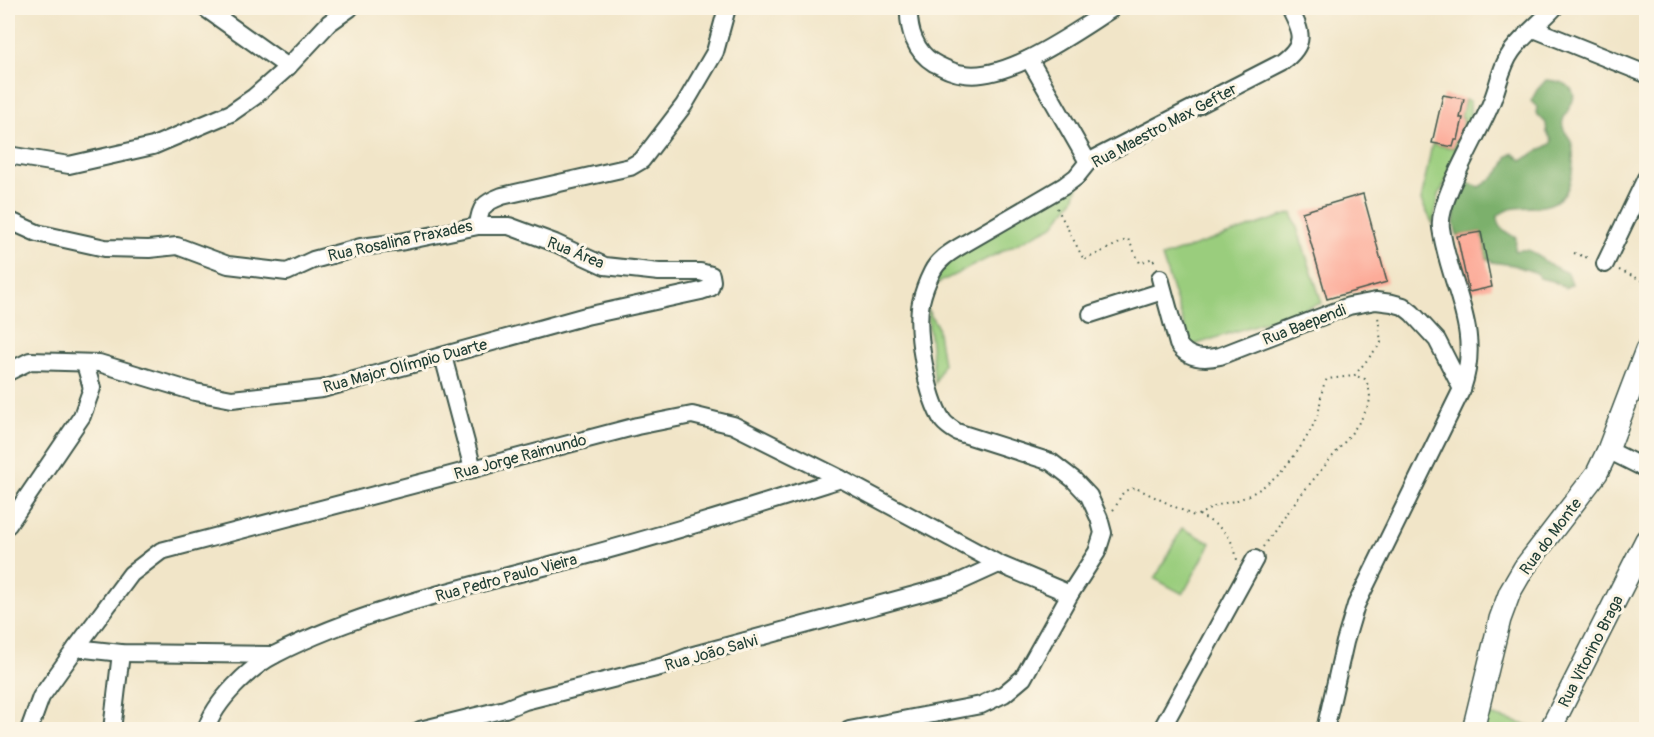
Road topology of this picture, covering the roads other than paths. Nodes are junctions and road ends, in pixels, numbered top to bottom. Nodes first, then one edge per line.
1 (205, 8) edge
2 (350, 8) edge
3 (727, 8) edge
4 (909, 8) edge
5 (1113, 8) edge
6 (1289, 8) edge
7 (1554, 8) edge
8 (1534, 29) junction
9 (1029, 59) junction
10 (288, 67) junction
11 (1647, 74) edge
12 (8, 155) edge
13 (1088, 162) junction
14 (1647, 178) edge
15 (8, 220) edge
16 (478, 226) junction
17 (1605, 264) road end
18 (711, 275) joint
19 (1090, 314) dead end
20 (1647, 350) edge
21 (443, 356) junction
22 (85, 364) junction
23 (8, 372) edge
24 (1462, 389) junction
25 (1608, 450) junction
26 (472, 469) junction
27 (1647, 469) edge
28 (841, 479) junction
29 (8, 525) edge
30 (1647, 540) edge
31 (1255, 559) road end
32 (999, 564) junction
33 (1070, 594) junction
34 (75, 648) junction
35 (121, 653) junction
36 (274, 655) junction
37 (29, 729) edge
38 (112, 729) edge
39 (206, 729) edge
40 (420, 729) edge
41 (849, 729) edge
42 (1161, 729) edge
43 (1325, 729) edge
44 (1473, 729) edge
45 (1550, 729) edge

1 - 10 street
2 - 10 street
3 - 16 street, Rua Rosalina Praxades
4 - 9 street
5 - 9 street
6 - 13 street, Rua Maestro Max Gefter
7 - 8 street
8 - 11 street
8 - 24 street
9 - 13 street
10 - 12 street
13 - 33 street, Rua Maestro Max Gefter
14 - 17 street
15 - 16 street, Rua Rosalina Praxades
16 - 18 street, Rua Área
18 - 21 street, Rua Major Olímpio Duarte
19 - 24 street, Rua Baependi
20 - 25 main road, Rua do Monte
21 - 22 street, Rua Major Olímpio Duarte
21 - 26 street
22 - 23 street, Rua Major Olímpio Duarte
22 - 29 street
24 - 43 street
25 - 27 street
25 - 44 main road, Rua do Monte
26 - 28 street, Rua Jorge Raimundo
26 - 34 street, Rua Jorge Raimundo
28 - 32 street, Rua Jorge Raimundo
28 - 36 street, Rua Pedro Paulo Vieira
30 - 45 main road, Rua Vitorino Braga
31 - 42 street
32 - 33 street, Rua Jorge Raimundo
32 - 40 street, Rua João Salvi
33 - 41 street, Rua Maestro Max Gefter
34 - 35 street
34 - 37 street, Rua Jorge Raimundo
35 - 36 street
35 - 38 street
36 - 39 street, Rua Pedro Paulo Vieira

